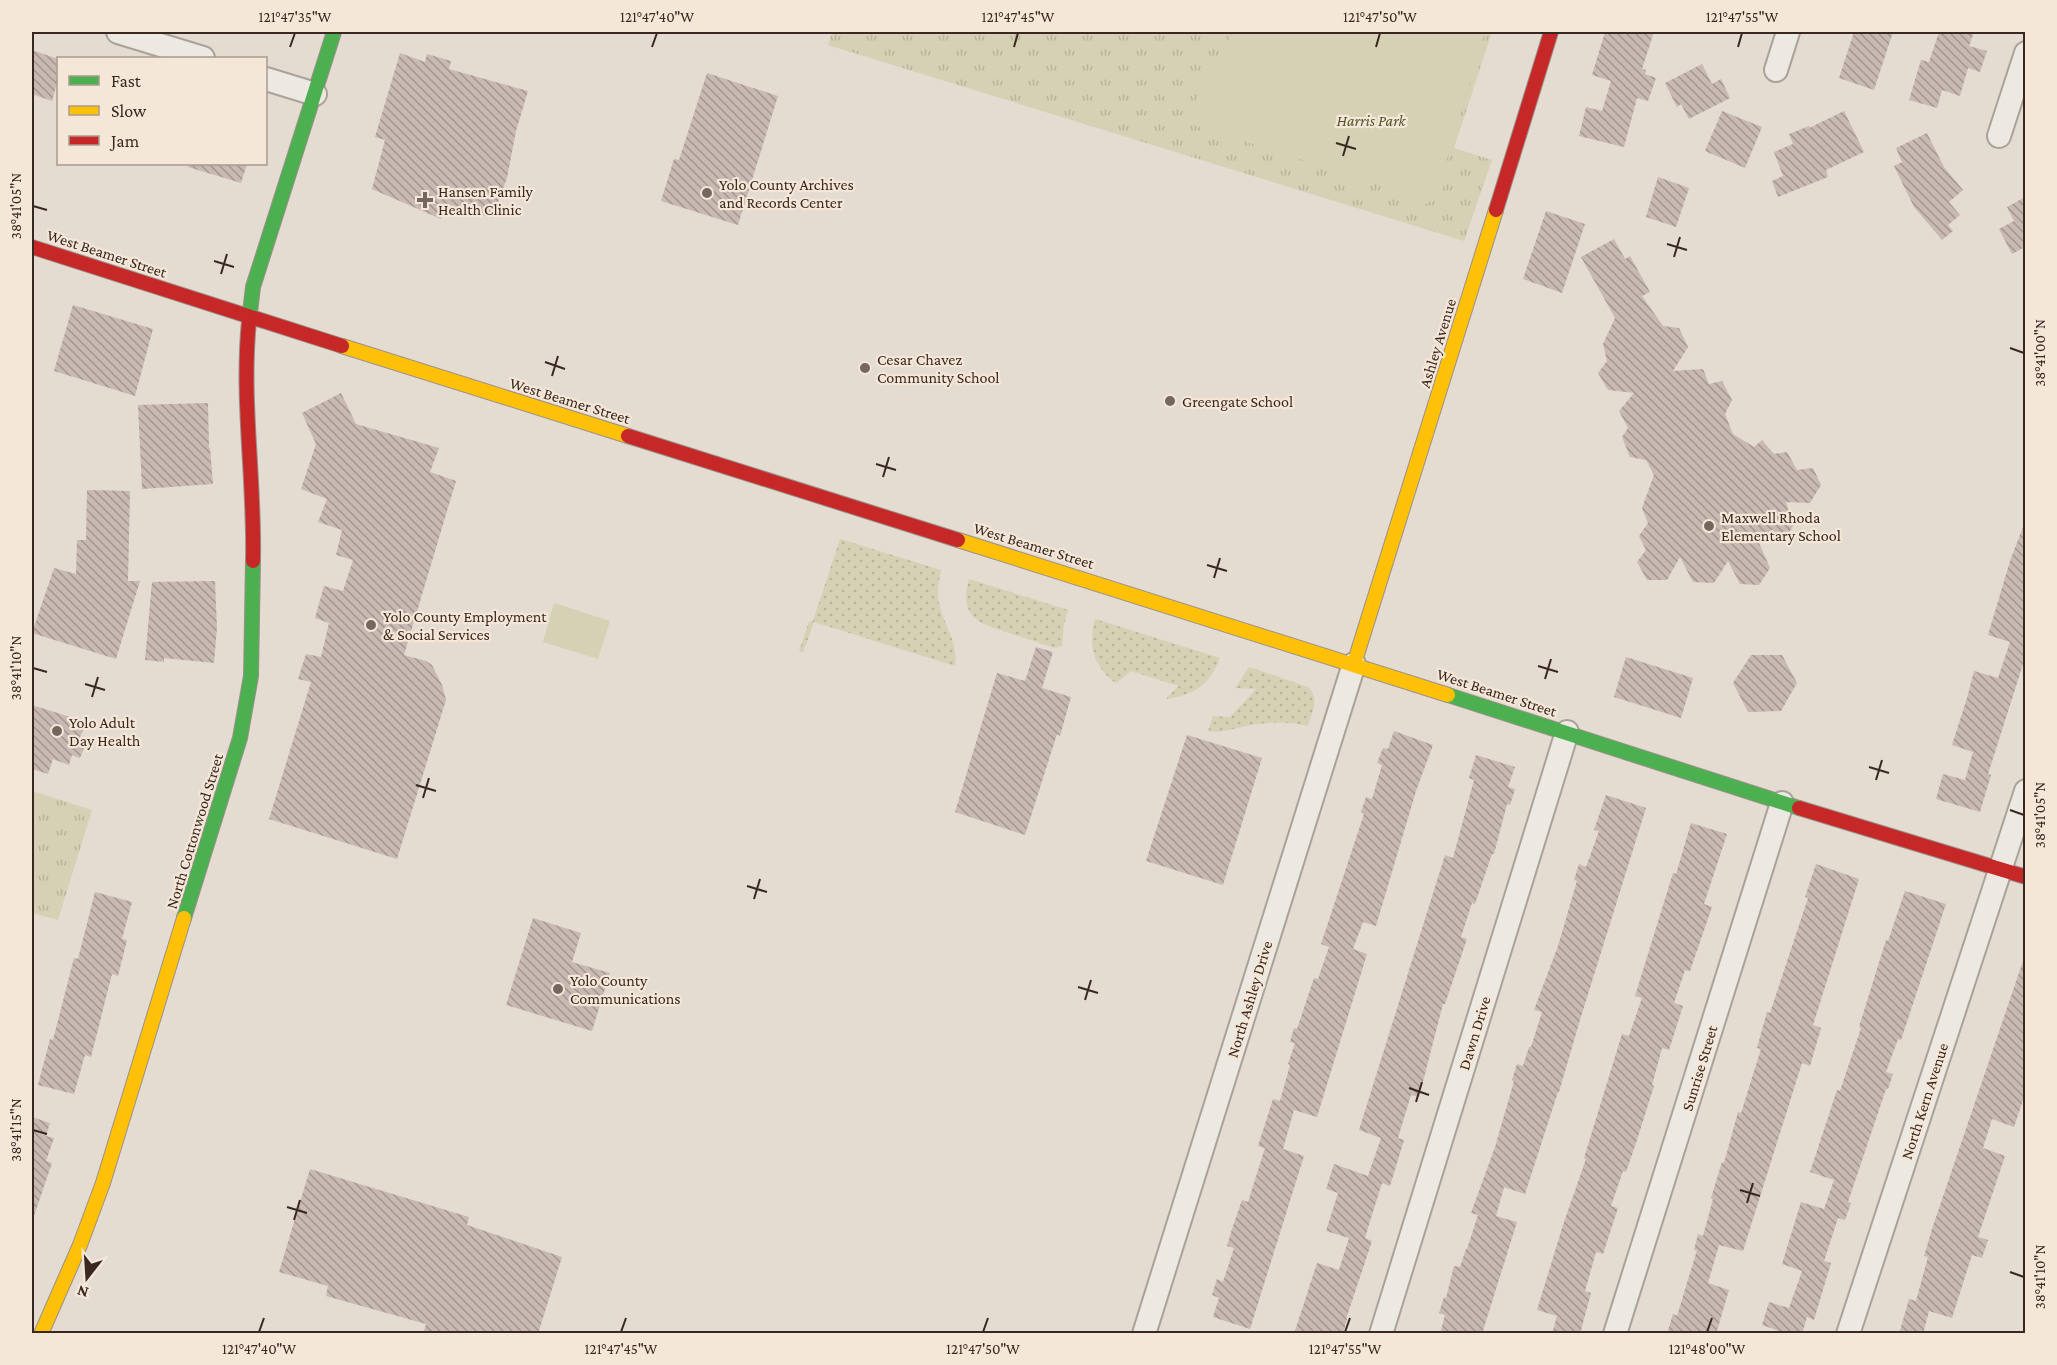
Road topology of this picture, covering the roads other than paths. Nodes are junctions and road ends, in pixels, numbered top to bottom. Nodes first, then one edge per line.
1 (118, 32) edge
2 (334, 32) edge
3 (1551, 32) edge
4 (1788, 32) edge
5 (2025, 53) edge
6 (200, 57) edge
7 (1776, 70) dead end
8 (267, 79) edge
9 (315, 94) junction
10 (1999, 136) dead end
11 (32, 247) edge
12 (250, 316) junction
13 (1354, 664) junction
14 (1567, 732) junction
15 (2025, 791) edge
16 (1782, 802) junction
17 (1999, 869) junction
18 (2025, 877) edge
19 (41, 1334) edge
20 (1144, 1334) edge
21 (1381, 1334) edge
22 (1615, 1334) edge
23 (1848, 1334) edge

1 - 6 street
2 - 9 street, North Cottonwood Street
3 - 13 street, Ashley Avenue
4 - 7 street
5 - 10 street
8 - 9 street
9 - 12 street, North Cottonwood Street
11 - 12 street, West Beamer Street
12 - 13 street, West Beamer Street
12 - 19 street, North Cottonwood Street
13 - 14 street, West Beamer Street
13 - 20 street, North Ashley Drive
14 - 16 street, West Beamer Street
14 - 21 street, Dawn Drive
15 - 17 street, North Kern Avenue
16 - 17 street, West Beamer Street
16 - 22 street, Sunrise Street
17 - 18 street, West Beamer Street
17 - 23 street, North Kern Avenue

